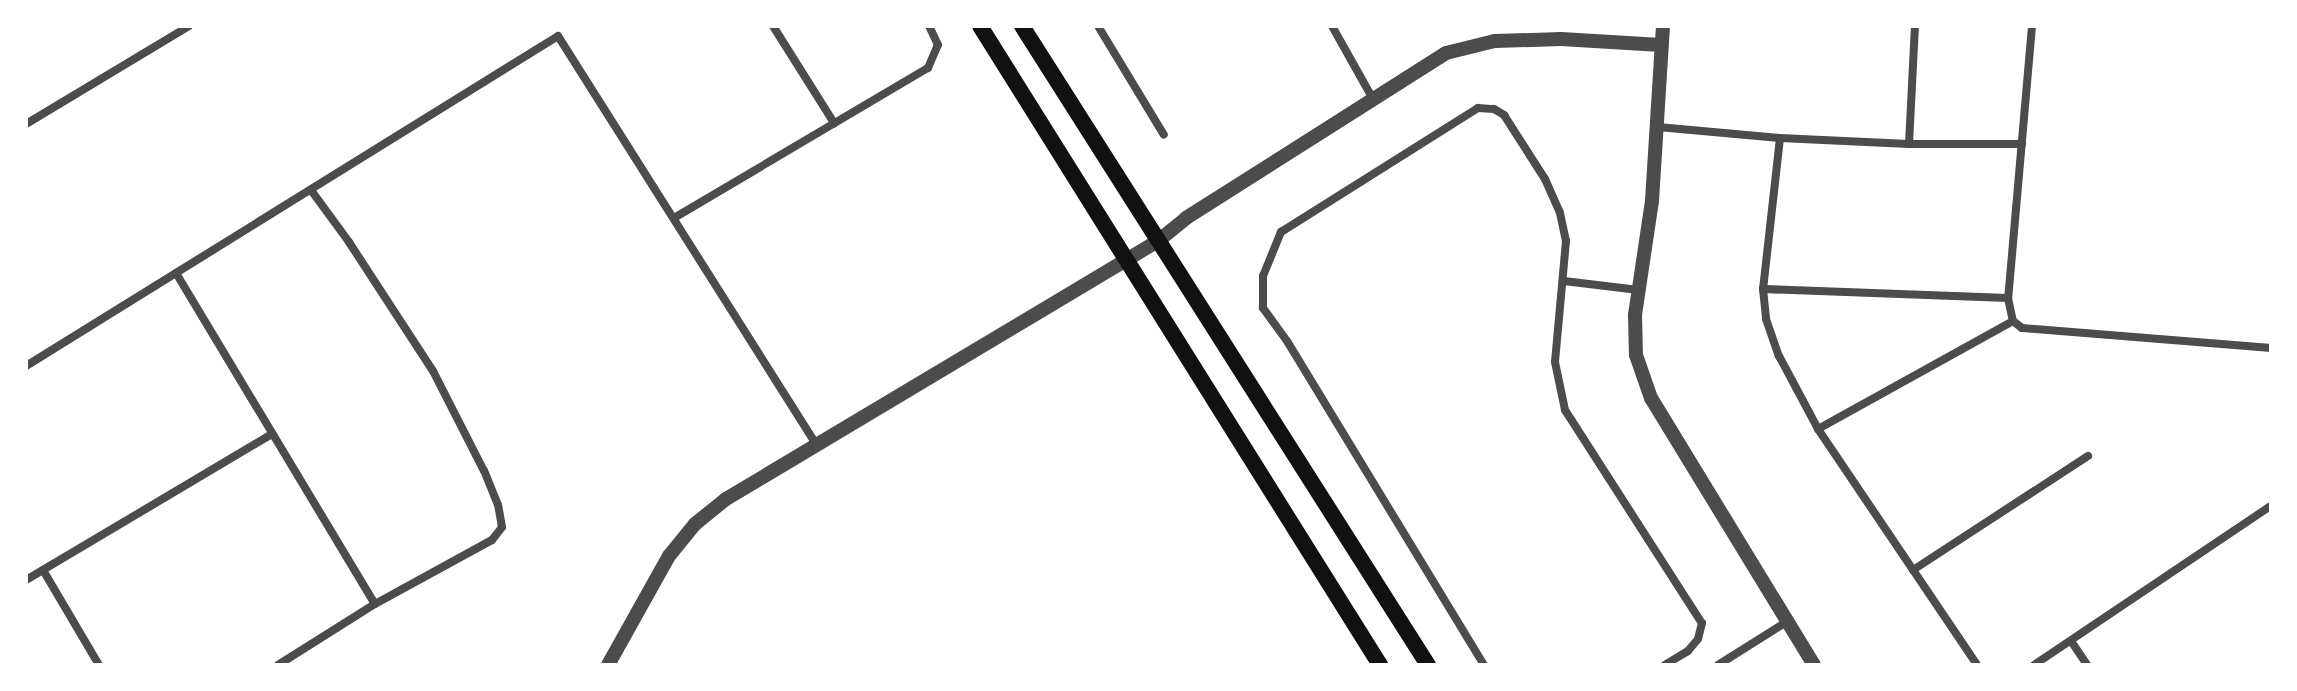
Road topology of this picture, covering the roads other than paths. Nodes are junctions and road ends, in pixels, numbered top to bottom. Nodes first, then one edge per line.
1 (551, 26) edge
2 (773, 26) edge
3 (929, 26) edge
4 (980, 26) edge
5 (1098, 26) edge
6 (1332, 26) edge
7 (1663, 26) edge
8 (1915, 26) edge
9 (2032, 26) edge
10 (182, 28) edge
11 (1030, 29) edge
12 (558, 36) junction
13 (1661, 45) junction
14 (1373, 99) junction
15 (834, 123) junction
16 (26, 124) edge
17 (1658, 127) junction
18 (1164, 135) dead end
19 (1780, 138) junction
20 (1909, 144) junction
21 (2022, 144) junction
22 (311, 190) junction
23 (674, 218) junction
24 (1158, 241) junction
25 (1127, 258) junction
26 (176, 273) junction
27 (1564, 281) junction
28 (1763, 289) junction
29 (1638, 290) junction
30 (2008, 298) junction
31 (2013, 321) junction
32 (2271, 348) edge
33 (26, 366) edge
34 (1818, 429) junction
35 (272, 434) junction
36 (816, 444) junction
37 (2088, 456) dead end
38 (2271, 506) edge
39 (43, 570) junction
40 (1913, 570) junction
41 (26, 580) edge
42 (375, 604) junction
43 (1788, 621) junction
44 (2071, 641) junction
45 (99, 665) edge
46 (278, 665) edge
47 (608, 665) edge
48 (1380, 665) edge
49 (1428, 665) edge
50 (1484, 665) edge
51 (1665, 665) edge
52 (1718, 665) edge
53 (1814, 665) edge
54 (1977, 665) edge
55 (2034, 665) edge
56 (2087, 665) edge

1 - 12 street
2 - 15 street
3 - 15 street
4 - 25 main road
5 - 18 street
6 - 14 street
7 - 13 street
8 - 20 street
9 - 21 street
10 - 16 street
11 - 24 main road
12 - 22 street
12 - 23 street
13 - 14 street
13 - 17 street
14 - 24 street
15 - 23 street
17 - 19 street
17 - 29 street
19 - 20 street
19 - 28 street
20 - 21 street
21 - 30 street
22 - 26 street
22 - 42 street
23 - 36 street
24 - 25 street
24 - 49 main road
25 - 36 street
25 - 48 main road
26 - 33 street
26 - 35 street
27 - 29 street
27 - 50 street
27 - 51 street
28 - 30 street
28 - 34 street
29 - 43 street
30 - 31 street
31 - 32 street
31 - 34 street
34 - 40 street
35 - 39 street
35 - 42 street
36 - 47 street
37 - 40 street
38 - 44 street
39 - 41 street
39 - 45 street
40 - 54 street
42 - 46 street
43 - 52 street
43 - 53 street
44 - 55 street
44 - 56 street

